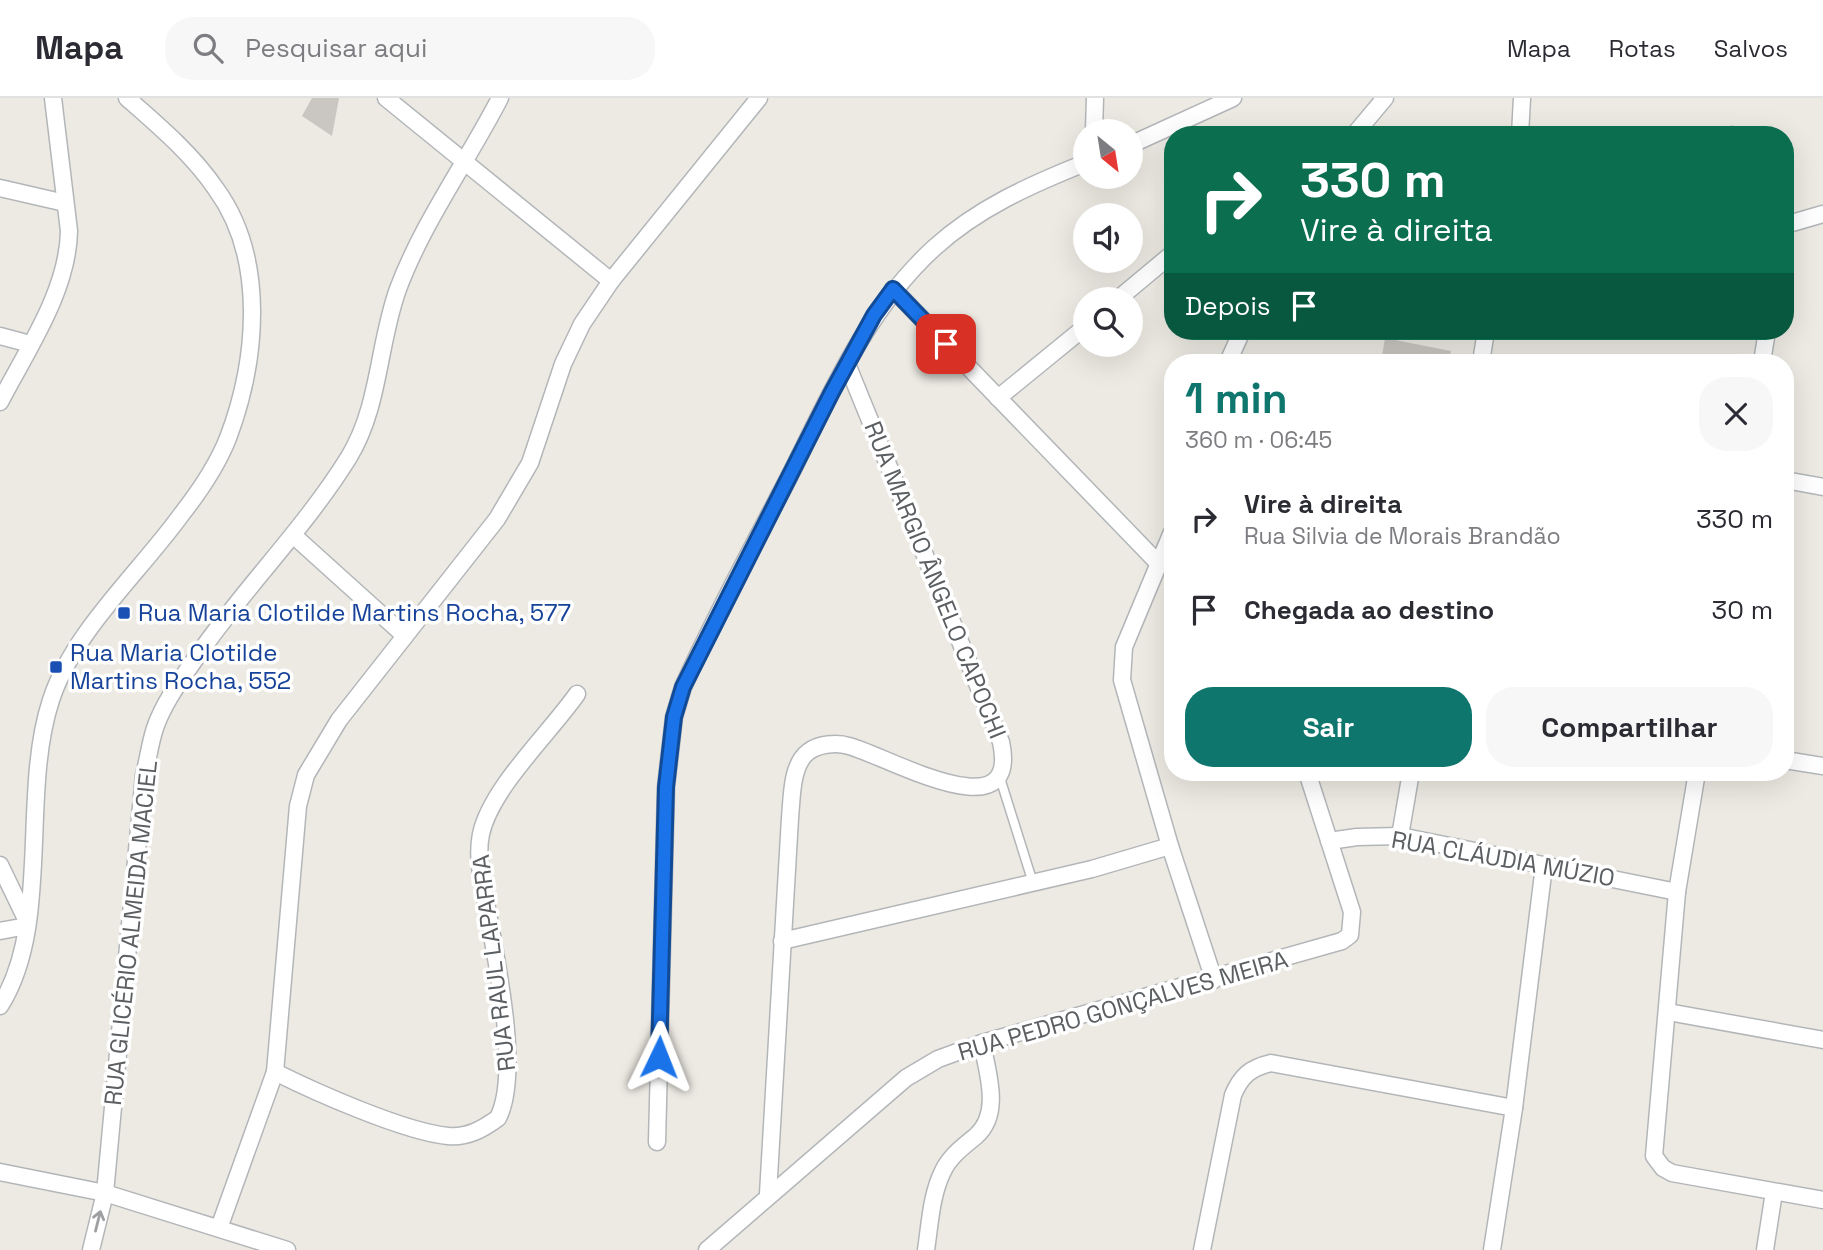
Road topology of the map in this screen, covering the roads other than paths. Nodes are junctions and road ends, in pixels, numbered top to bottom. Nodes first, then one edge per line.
1 (53, 98) edge
2 (127, 98) edge
3 (386, 98) edge
4 (500, 98) edge
5 (759, 98) edge
6 (1095, 98) edge
7 (1233, 98) edge
8 (1385, 98) edge
9 (1522, 98) edge
10 (1094, 119) edge
11 (1172, 126) edge
12 (1362, 126) edge
13 (1520, 126) edge
14 (1164, 129) edge
15 (1143, 139) edge
16 (466, 163) junction
17 (1073, 168) edge
18 (0, 188) edge
19 (65, 203) junction
20 (1823, 214) edge
21 (1794, 222) edge
22 (1164, 261) edge
23 (611, 281) junction
24 (1132, 287) edge
25 (893, 289) junction
26 (0, 336) edge
27 (1073, 337) edge
28 (30, 344) junction
29 (847, 364) junction
30 (998, 398) junction
31 (0, 402) edge
32 (1794, 482) edge
33 (1823, 487) edge
34 (293, 535) junction
35 (1164, 552) edge
36 (1159, 565) junction
37 (405, 636) junction
38 (577, 694) dead end
39 (1794, 761) edge
40 (1823, 766) edge
41 (1000, 778) junction
42 (1310, 781) edge
43 (1409, 781) edge
44 (1695, 781) edge
45 (1400, 836) junction
46 (1329, 841) junction
47 (1170, 846) junction
48 (0, 864) edge
49 (1544, 866) junction
50 (1033, 883) junction
51 (1677, 891) junction
52 (27, 924) junction
53 (0, 931) edge
54 (782, 941) junction
55 (1214, 980) junction
56 (0, 1006) edge
57 (1668, 1012) junction
58 (1823, 1040) edge
59 (982, 1043) junction
60 (275, 1072) junction
61 (1514, 1108) junction
62 (657, 1142) dead end
63 (0, 1171) edge
64 (1774, 1192) junction
65 (105, 1193) junction
66 (768, 1194) junction
67 (1823, 1200) edge
68 (219, 1228) junction
69 (91, 1250) edge
70 (287, 1250) edge
71 (707, 1250) edge
72 (926, 1250) edge
73 (1202, 1250) edge
74 (1492, 1250) edge
75 (1765, 1250) edge

1 - 19 street
2 - 52 street
3 - 16 street
4 - 16 street, RUA GLICÉRIO ALMEIDA MACIEL
5 - 23 street
6 - 10 street
7 - 11 street
8 - 12 street
9 - 13 street
14 - 15 street
16 - 23 street
16 - 34 street, RUA GLICÉRIO ALMEIDA MACIEL
17 - 25 street
18 - 19 street
19 - 28 street
20 - 21 street
22 - 24 street
23 - 37 street
25 - 29 street
25 - 30 street
26 - 28 street
27 - 30 street
28 - 31 street
29 - 41 street, RUA MARGIO ÂNGELO CAPOCHI
29 - 62 street
30 - 36 street
32 - 33 street
34 - 37 street
34 - 65 street, RUA GLICÉRIO ALMEIDA MACIEL
35 - 36 street
36 - 47 street
37 - 60 street
38 - 60 street, RUA RAUL LAPARRA
39 - 40 street
41 - 50 lane
41 - 54 street
42 - 46 street, RUA PEDRO GONÇALVES MEIRA
43 - 45 street
44 - 51 street
45 - 46 street, RUA CLÁUDIA MÚZIO
45 - 49 street, RUA CLÁUDIA MÚZIO
46 - 55 street, RUA PEDRO GONÇALVES MEIRA
47 - 50 street
47 - 55 street
48 - 52 street
49 - 51 street, RUA CLÁUDIA MÚZIO
49 - 61 street
50 - 54 street
51 - 57 street
52 - 53 street
52 - 56 street
54 - 66 street
55 - 59 street, RUA PEDRO GONÇALVES MEIRA
57 - 58 street
57 - 64 street
59 - 66 street, RUA PEDRO GONÇALVES MEIRA
59 - 72 street
60 - 68 street
61 - 73 street
61 - 74 street
63 - 65 street
64 - 67 street
64 - 75 street
65 - 68 street
69 -> 65 street, RUA GLICÉRIO ALMEIDA MACIEL
66 - 71 street, RUA PEDRO GONÇALVES MEIRA
68 - 70 street

